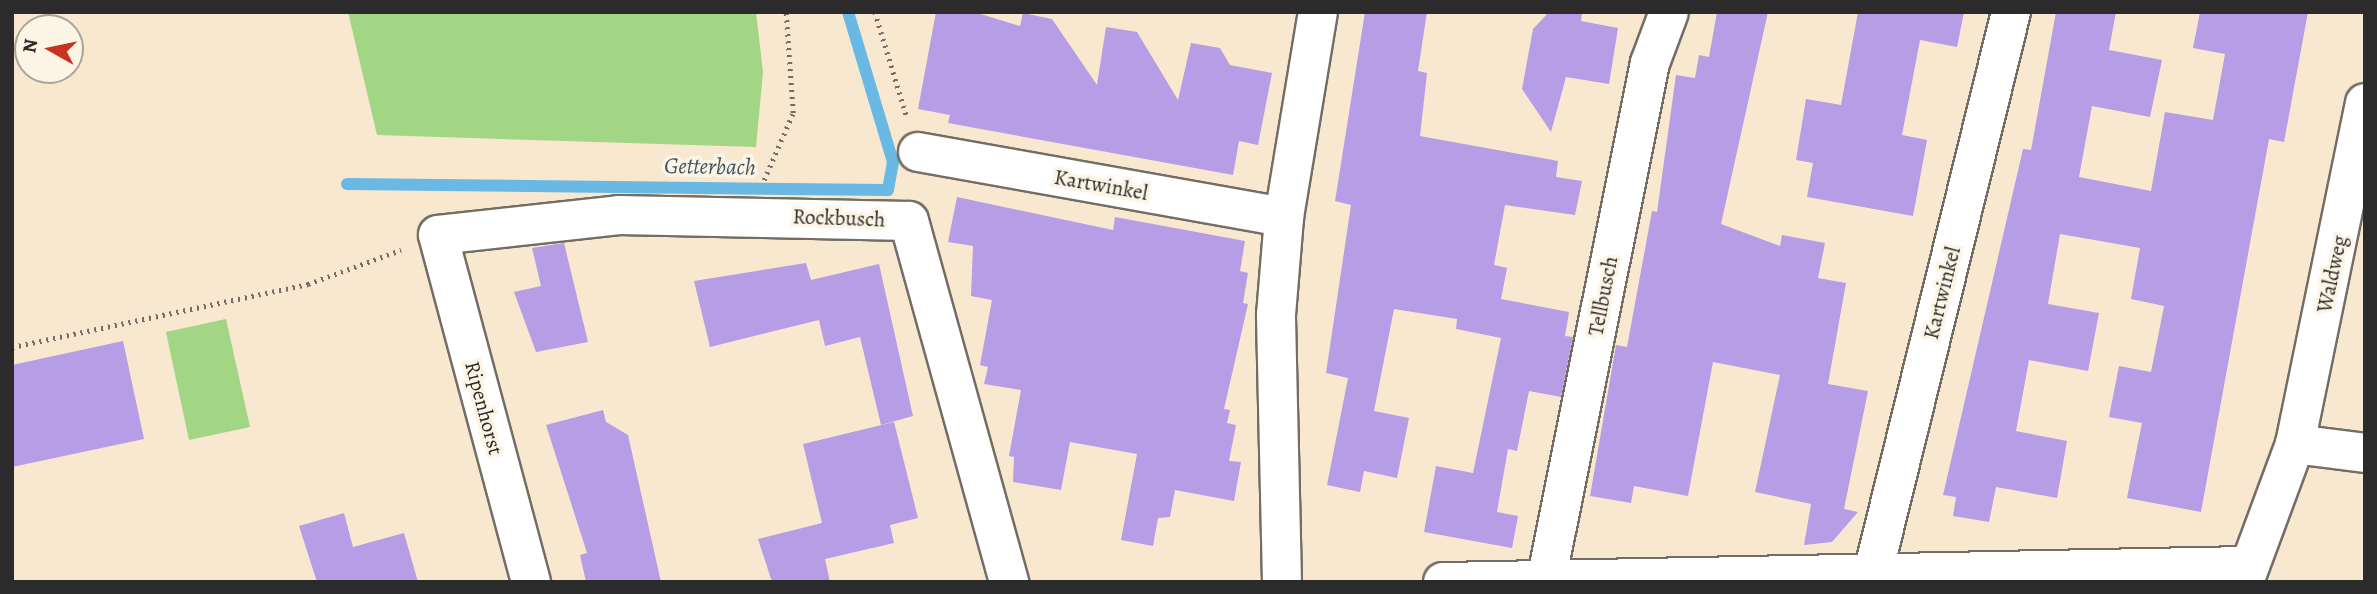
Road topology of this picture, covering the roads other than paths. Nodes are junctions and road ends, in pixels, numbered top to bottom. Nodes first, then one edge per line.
1 (1318, 12) edge
2 (1668, 12) edge
3 (2011, 12) edge
4 (2365, 103) edge
5 (918, 152) road end
6 (1284, 217) junction
7 (438, 235) joint
8 (2295, 443) junction
9 (2365, 453) edge
10 (1873, 573) junction
11 (2245, 574) edge
12 (531, 582) edge
13 (1009, 582) edge
14 (1282, 582) edge
15 (1443, 582) edge
16 (1501, 582) edge
17 (1546, 582) edge

1 - 6 street
2 - 17 street, Tellbusch
3 - 10 street, Kartwinkel
4 - 8 street, Waldweg
5 - 6 street, Kartwinkel
6 - 14 street
7 - 12 street, Ripenhorst
7 - 13 street, Rockbusch
8 - 9 street
8 - 11 street, Waldweg
10 - 11 street
10 - 17 street
15 - 16 street
16 - 17 street

